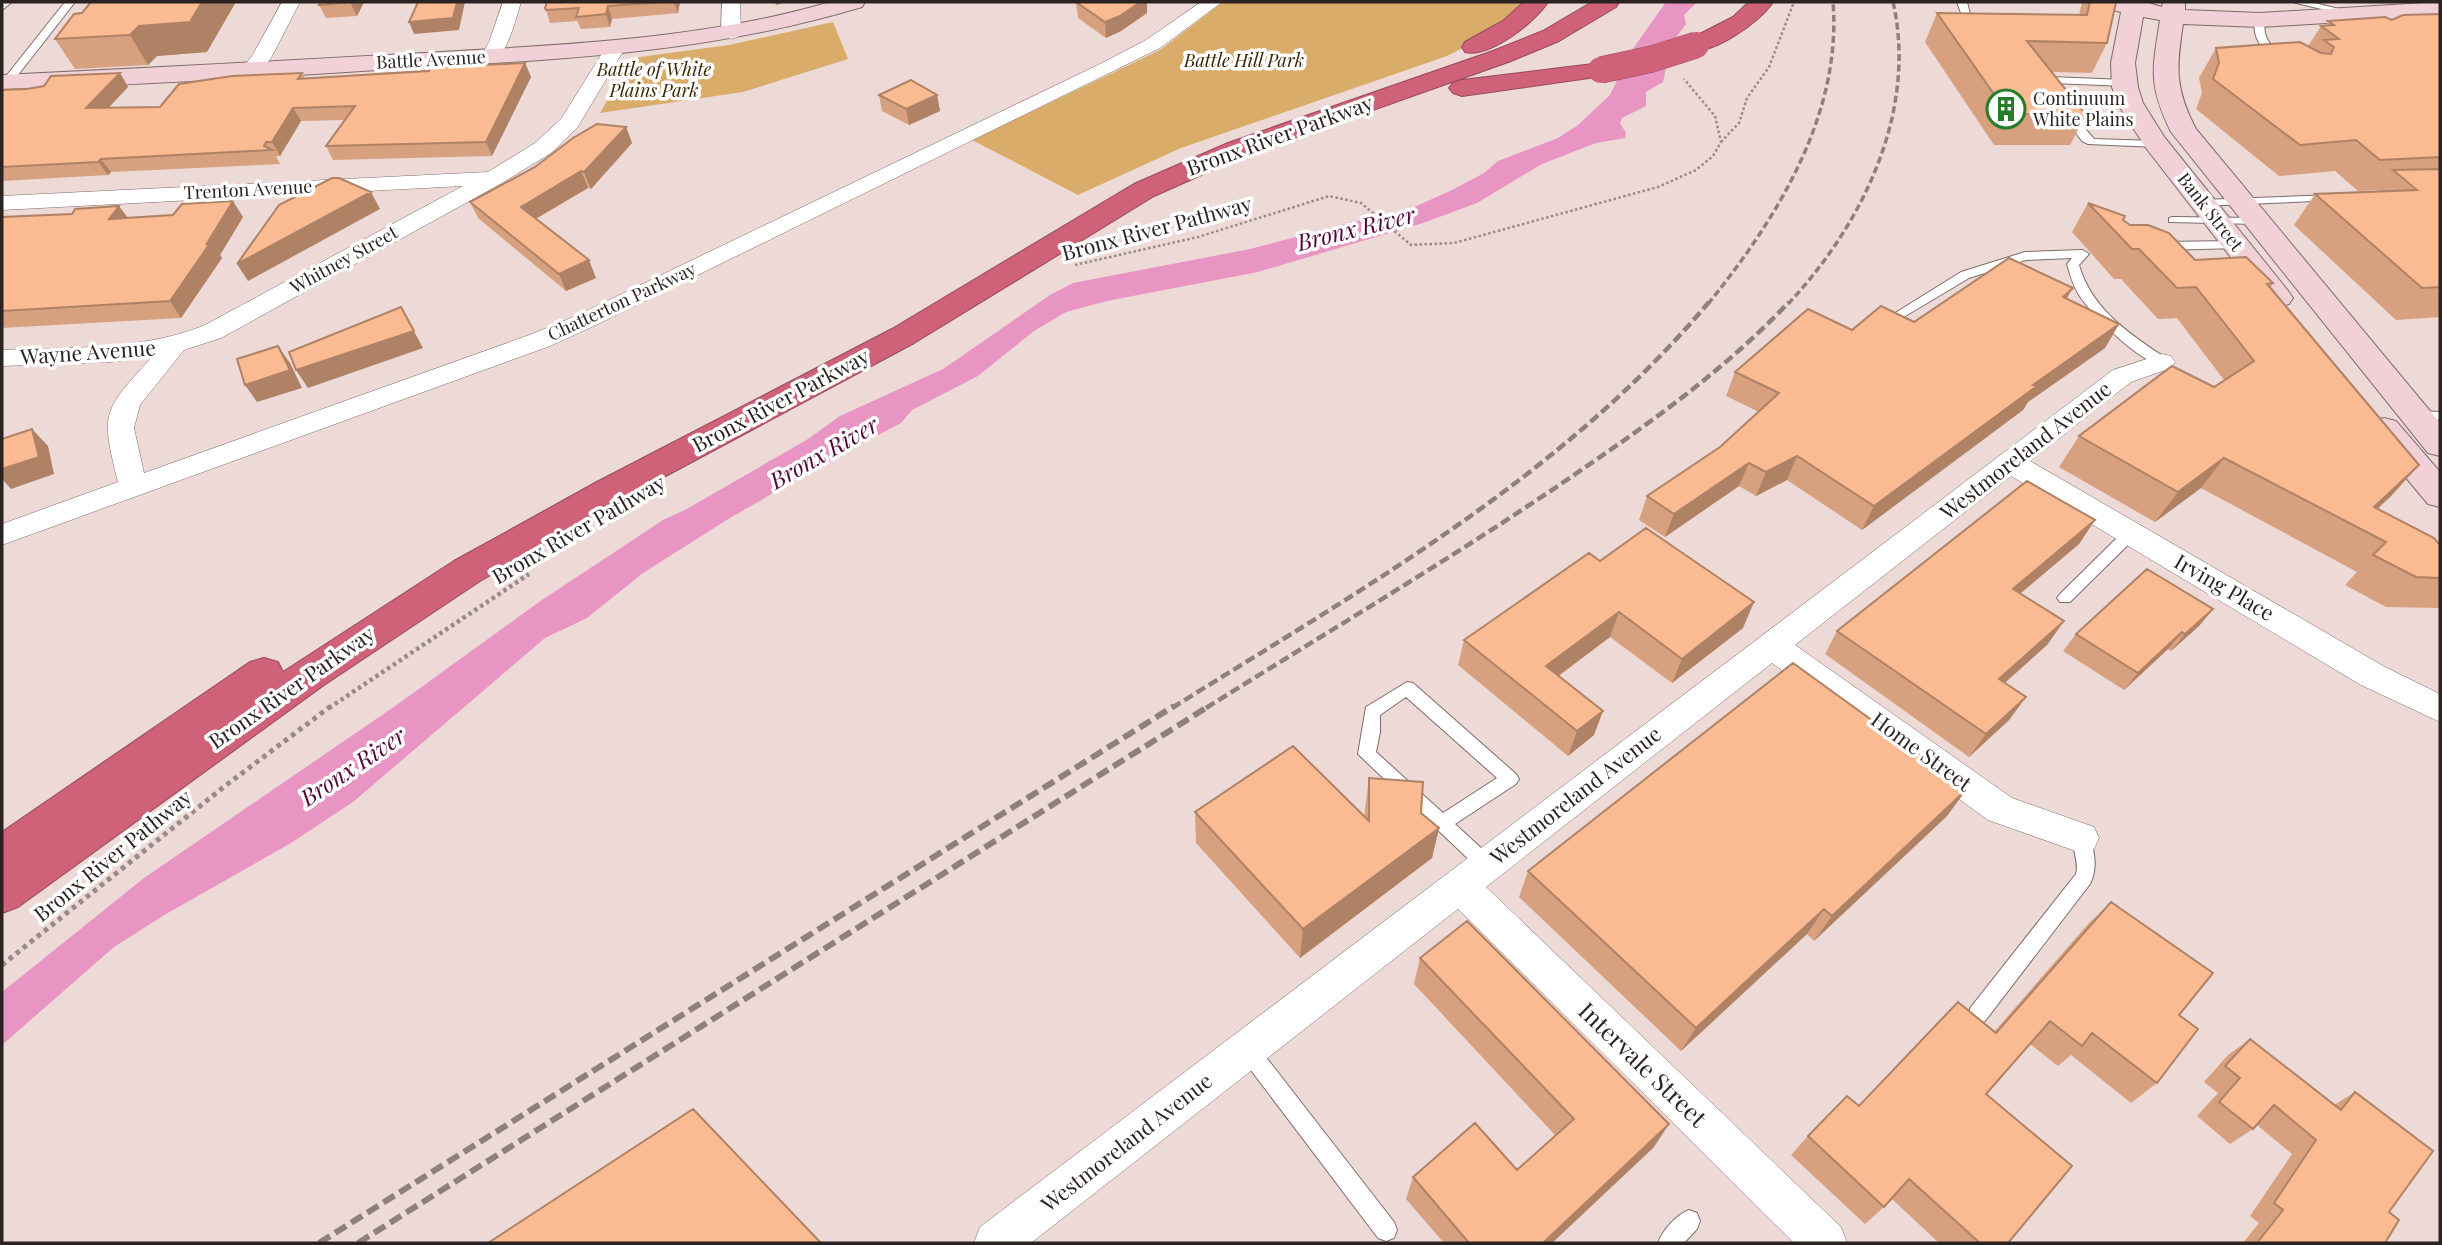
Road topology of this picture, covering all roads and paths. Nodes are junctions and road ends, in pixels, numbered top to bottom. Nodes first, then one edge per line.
1 (7, 2) edge
2 (70, 2) edge
3 (291, 2) edge
4 (512, 2) edge
5 (731, 2) edge
6 (854, 2) edge
7 (1213, 2) edge
8 (1537, 2) edge
9 (1585, 2) edge
10 (1608, 2) edge
11 (1762, 2) edge
12 (1794, 2) edge
13 (1962, 2) edge
14 (2106, 2) edge
15 (2240, 2) edge
16 (2134, 5) edge
17 (2, 7) edge
18 (2304, 8) edge
19 (2173, 9) edge
20 (2440, 9) edge
21 (2260, 20) junction
22 (1970, 24) edge
23 (731, 33) junction
24 (615, 48) junction
25 (491, 56) junction
26 (2284, 62) edge
27 (251, 70) junction
28 (1423, 70) junction
29 (1683, 78) dead end
30 (4, 82) edge
31 (2125, 83) junction
32 (2053, 97) edge
33 (2062, 108) edge
34 (1330, 116) junction
35 (1721, 142) junction
36 (2156, 144) junction
37 (494, 178) junction
38 (2341, 197) edge
39 (2, 203) edge
40 (2248, 211) junction
41 (2208, 212) junction
42 (2173, 220) dead end
43 (2172, 245) junction
44 (2235, 245) junction
45 (2144, 246) edge
46 (2186, 264) edge
47 (1065, 268) dead end
48 (1899, 316) edge
49 (2294, 318) edge
50 (174, 346) junction
51 (2, 358) edge
52 (2162, 362) joint
53 (2361, 401) edge
54 (2428, 416) edge
55 (2440, 445) edge
56 (2011, 463) junction
57 (135, 487) junction
58 (2440, 495) edge
59 (2130, 533) junction
60 (2, 535) edge
61 (536, 570) dead end
62 (2065, 598) dead end
63 (1771, 645) junction
64 (2440, 709) edge
65 (1442, 823) junction
66 (2081, 838) joint
67 (2, 856) edge
68 (1474, 876) junction
69 (2, 893) edge
70 (2, 965) edge
71 (1979, 1014) dead end
72 (1248, 1049) junction
73 (1689, 1221) dead end
74 (1386, 1230) dead end
75 (1807, 1237) edge
76 (996, 1243) edge
77 (1669, 1243) edge

1 - 17 lane
2 - 30 lane
3 - 27 street
4 - 25 street
5 - 23 street
6 - 23 street, Battle Avenue
7 - 57 street, Chatterton Parkway
8 - 28 highway
9 - 28 highway, Bronx River Parkway
10 - 34 highway, Bronx River Parkway
11 - 34 highway, bridge
12 - 35 path, Bronx River Pathway
13 - 22 lane
14 - 16 street
15 - 18 street
16 - 19 street
16 - 31 street, Bank Street
18 - 20 street
18 - 21 street
19 - 21 street
19 - 40 street, Bank Street
21 - 26 lane
23 - 24 street, Battle Avenue
24 - 25 street, Battle Avenue
24 - 37 street, Whitney Street
25 - 27 street, Battle Avenue
27 - 30 street, Battle Avenue
28 - 67 highway, Bronx River Parkway
29 - 35 path
31 - 32 lane
31 - 36 street, Bank Street
33 - 36 lane
34 - 69 highway, Bronx River Parkway
35 - 47 path, Bronx River Pathway
36 - 41 street, Bank Street
37 - 39 street, Trenton Avenue
37 - 50 street, Whitney Street
38 - 40 lane
40 - 41 lane
40 - 41 lane
40 - 54 street, Bank Street
41 - 42 lane
41 - 44 street, Bank Street
43 - 44 lane
43 - 45 lane
43 - 46 lane
44 - 49 street, Bank Street
48 - 52 lane
50 - 51 street, Wayne Avenue
50 - 57 street
52 - 56 street, Westmoreland Avenue
53 - 58 street
54 - 55 street, Bank Street
56 - 59 street, Irving Place
56 - 63 street, Westmoreland Avenue
57 - 60 street, Chatterton Parkway
59 - 62 lane
59 - 64 street, Irving Place
61 - 70 path, Bronx River Pathway
63 - 66 street, Home Street
63 - 68 street, Westmoreland Avenue
65 - 65 lane
65 - 68 lane
66 - 71 lane
68 - 72 street, Westmoreland Avenue
68 - 75 street, Intervale Street
72 - 74 lane
72 - 76 street, Westmoreland Avenue
73 - 77 lane

